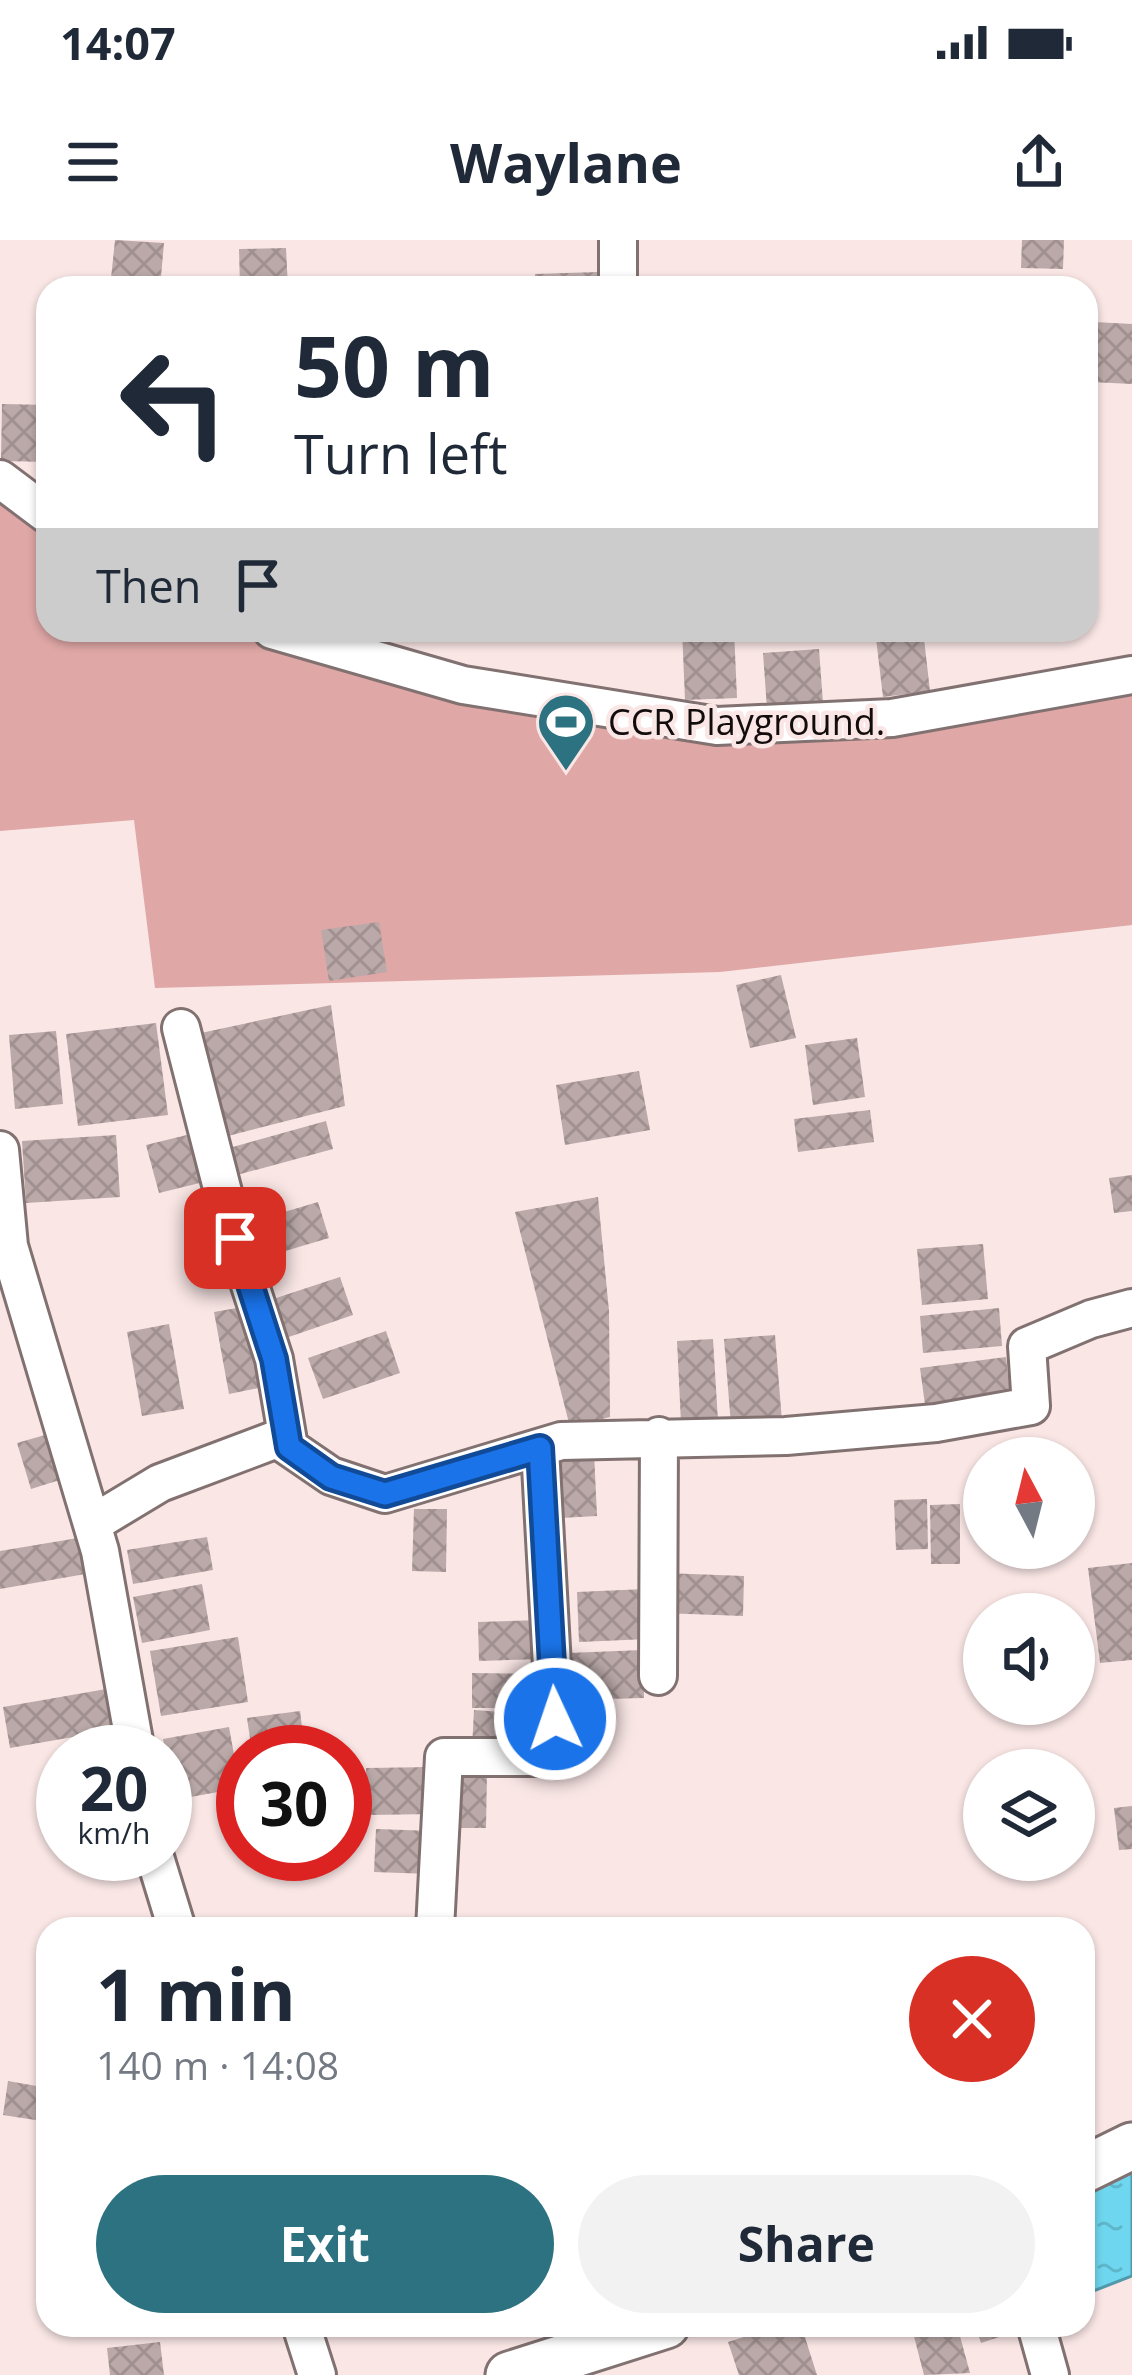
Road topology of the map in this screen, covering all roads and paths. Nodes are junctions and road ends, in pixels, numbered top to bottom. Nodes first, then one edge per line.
1 (618, 240) edge
2 (618, 276) edge
3 (314, 642) edge
4 (1132, 675) edge
5 (181, 1028) dead end
6 (0, 1150) edge
7 (4, 1248) edge
8 (1132, 1308) edge
9 (659, 1436) junction
10 (289, 1447) junction
11 (540, 1448) junction
12 (92, 1524) junction
13 (658, 1676) dead end
14 (131, 1725) edge
15 (162, 1881) edge
16 (172, 1917) edge
17 (436, 1917) edge
18 (1132, 2146) edge
19 (1095, 2164) edge
20 (305, 2337) edge
21 (628, 2337) edge
22 (1039, 2337) edge
23 (317, 2375) edge
24 (509, 2375) edge
25 (1050, 2375) edge

1 - 2 street
3 - 4 street
5 - 10 street
6 - 7 street
7 - 12 street
8 - 9 street
9 - 11 street
9 - 13 street
10 - 11 street
10 - 12 street
11 - 17 street
12 - 14 street
15 - 16 street
18 - 19 street
20 - 23 street
21 - 24 street
22 - 25 street

